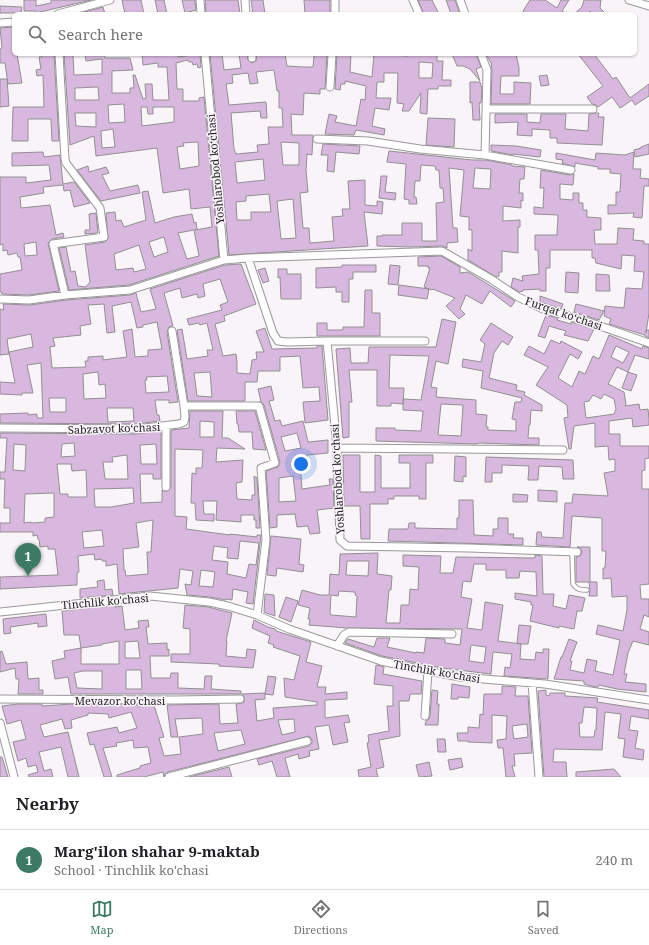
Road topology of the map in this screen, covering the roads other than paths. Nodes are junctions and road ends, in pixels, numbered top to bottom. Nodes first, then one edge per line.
1 (110, 0) edge
2 (200, 0) edge
3 (245, 0) edge
4 (335, 0) edge
5 (413, 0) edge
6 (460, 0) edge
7 (629, 0) edge
8 (649, 6) edge
9 (65, 12) edge
10 (201, 12) edge
11 (246, 12) edge
12 (334, 12) edge
13 (418, 12) edge
14 (464, 12) edge
15 (12, 22) edge
16 (0, 23) edge
17 (59, 56) edge
18 (205, 56) edge
19 (332, 56) edge
20 (482, 56) edge
21 (330, 88) dead end
22 (486, 109) junction
23 (593, 109) dead end
24 (317, 139) dead end
25 (485, 155) junction
26 (572, 170) dead end
27 (248, 258) junction
28 (224, 260) junction
29 (64, 295) junction
30 (0, 298) edge
31 (172, 331) dead end
32 (327, 341) junction
33 (425, 341) dead end
34 (649, 343) edge
35 (184, 406) junction
36 (166, 426) junction
37 (0, 428) edge
38 (337, 448) junction
39 (563, 450) dead end
40 (166, 487) dead end
41 (574, 552) joint
42 (587, 590) dead end
43 (0, 612) edge
44 (257, 615) junction
45 (452, 634) dead end
46 (337, 646) junction
47 (428, 671) junction
48 (532, 683) junction
49 (0, 699) edge
50 (240, 699) dead end
51 (649, 700) edge
52 (425, 716) dead end
53 (0, 723) edge
54 (2, 736) edge
55 (307, 741) dead end
56 (14, 777) edge
57 (169, 777) edge
58 (540, 777) edge

1 - 9 street
2 - 10 street
3 - 11 street
4 - 12 street
5 - 13 street
6 - 14 street
7 - 8 street
15 - 16 street
17 - 29 street
18 - 28 street, Yoshlarobod koʻchasi
19 - 21 street
20 - 22 street
22 - 23 street
22 - 25 street
24 - 25 street
25 - 26 street
27 - 28 street
27 - 32 street
27 - 34 street, Furqat koʻchasi
28 - 29 street
29 - 30 street
31 - 35 street, Sabzavot koʻchasi
32 - 33 street
32 - 38 street, Yoshlarobod koʻchasi
35 - 36 street, Sabzavot koʻchasi
35 - 44 street
36 - 37 street, Sabzavot koʻchasi
36 - 40 street
38 - 39 street
38 - 41 street, Yoshlarobod koʻchasi
41 - 42 lane
43 - 44 street, Tinchlik ko'chasi
44 - 46 street, Tinchlik ko'chasi
45 - 46 street
46 - 47 street, Tinchlik ko'chasi
47 - 48 street, Tinchlik ko'chasi
47 - 52 street
48 - 51 street, Tinchlik ko'chasi
48 - 58 street
49 - 50 street, Mevazor ko'chasi
53 - 54 street
54 - 56 street
55 - 57 street

